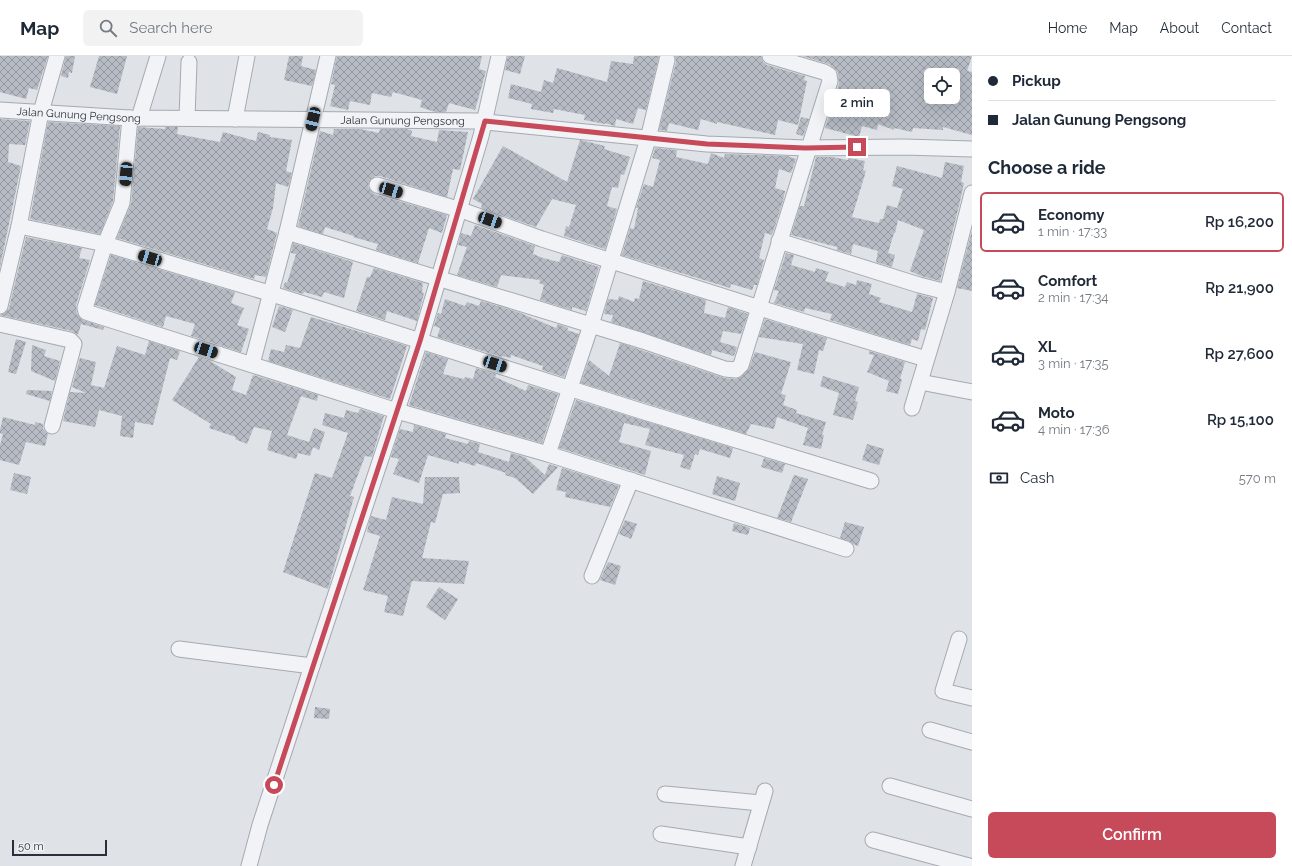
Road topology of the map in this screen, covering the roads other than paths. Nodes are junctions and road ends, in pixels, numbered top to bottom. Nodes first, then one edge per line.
1 (56, 56) edge
2 (158, 56) edge
3 (247, 56) edge
4 (328, 56) edge
5 (499, 56) edge
6 (770, 56) edge
7 (667, 60) dead end
8 (189, 62) dead end
9 (0, 110) edge
10 (41, 112) junction
11 (135, 118) junction
12 (187, 118) junction
13 (235, 119) junction
14 (313, 119) junction
15 (485, 121) junction
16 (648, 139) junction
17 (810, 148) junction
18 (972, 149) edge
19 (377, 185) dead end
20 (972, 193) edge
21 (459, 210) junction
22 (19, 226) junction
23 (287, 232) junction
24 (779, 241) junction
25 (105, 244) junction
26 (611, 260) junction
27 (439, 277) junction
28 (947, 292) junction
29 (269, 293) junction
30 (0, 306) edge
31 (759, 307) junction
32 (0, 324) edge
33 (591, 325) junction
34 (420, 341) junction
35 (926, 359) junction
36 (252, 364) junction
37 (920, 382) junction
38 (569, 388) junction
39 (972, 392) edge
40 (912, 408) dead end
41 (397, 411) junction
42 (52, 426) dead end
43 (548, 454) junction
44 (631, 480) junction
45 (871, 481) dead end
46 (846, 549) dead end
47 (592, 576) dead end
48 (959, 639) dead end
49 (179, 649) dead end
50 (312, 666) junction
51 (972, 698) edge
52 (930, 730) dead end
53 (972, 742) edge
54 (890, 786) dead end
55 (665, 794) dead end
56 (972, 809) edge
57 (661, 834) dead end
58 (873, 840) dead end
59 (749, 847) junction
60 (972, 856) edge
61 (249, 866) edge
62 (743, 866) edge
63 (969, 866) edge

1 - 10 street
2 - 11 street
3 - 13 street
4 - 14 street
5 - 15 street
6 - 17 street
7 - 16 street
8 - 12 street
9 - 10 street, Jalan Gunung Pengsong
10 - 11 street, Jalan Gunung Pengsong
10 - 22 street
11 - 12 street, Jalan Gunung Pengsong
11 - 25 street
12 - 13 street, Jalan Gunung Pengsong
13 - 14 street, Jalan Gunung Pengsong
14 - 15 street, Jalan Gunung Pengsong
14 - 23 street
15 - 16 street, Jalan Gunung Pengsong
15 - 21 street
16 - 17 street, Jalan Gunung Pengsong
16 - 26 street
17 - 18 street, Jalan Gunung Pengsong
17 - 24 street
19 - 21 street
20 - 28 street
21 - 26 street
21 - 27 street
22 - 25 street
22 - 30 street
23 - 27 street
23 - 29 street
24 - 28 street
24 - 31 street
25 - 29 street
25 - 36 street
26 - 31 street
26 - 33 street
27 - 33 street
27 - 34 street
28 - 35 street
29 - 34 street
29 - 36 street
31 - 33 street
31 - 35 street
32 - 42 street
33 - 38 street
34 - 38 street
34 - 41 street
35 - 37 street
36 - 41 street
37 - 39 street
37 - 40 street
38 - 43 street
38 - 45 street
41 - 43 street
41 - 50 street
43 - 44 street
44 - 46 street
44 - 47 street
48 - 51 street
49 - 50 street
50 - 61 street
52 - 53 street
54 - 56 street
55 - 59 street
57 - 59 street
58 - 63 street
59 - 62 street
60 - 63 street

